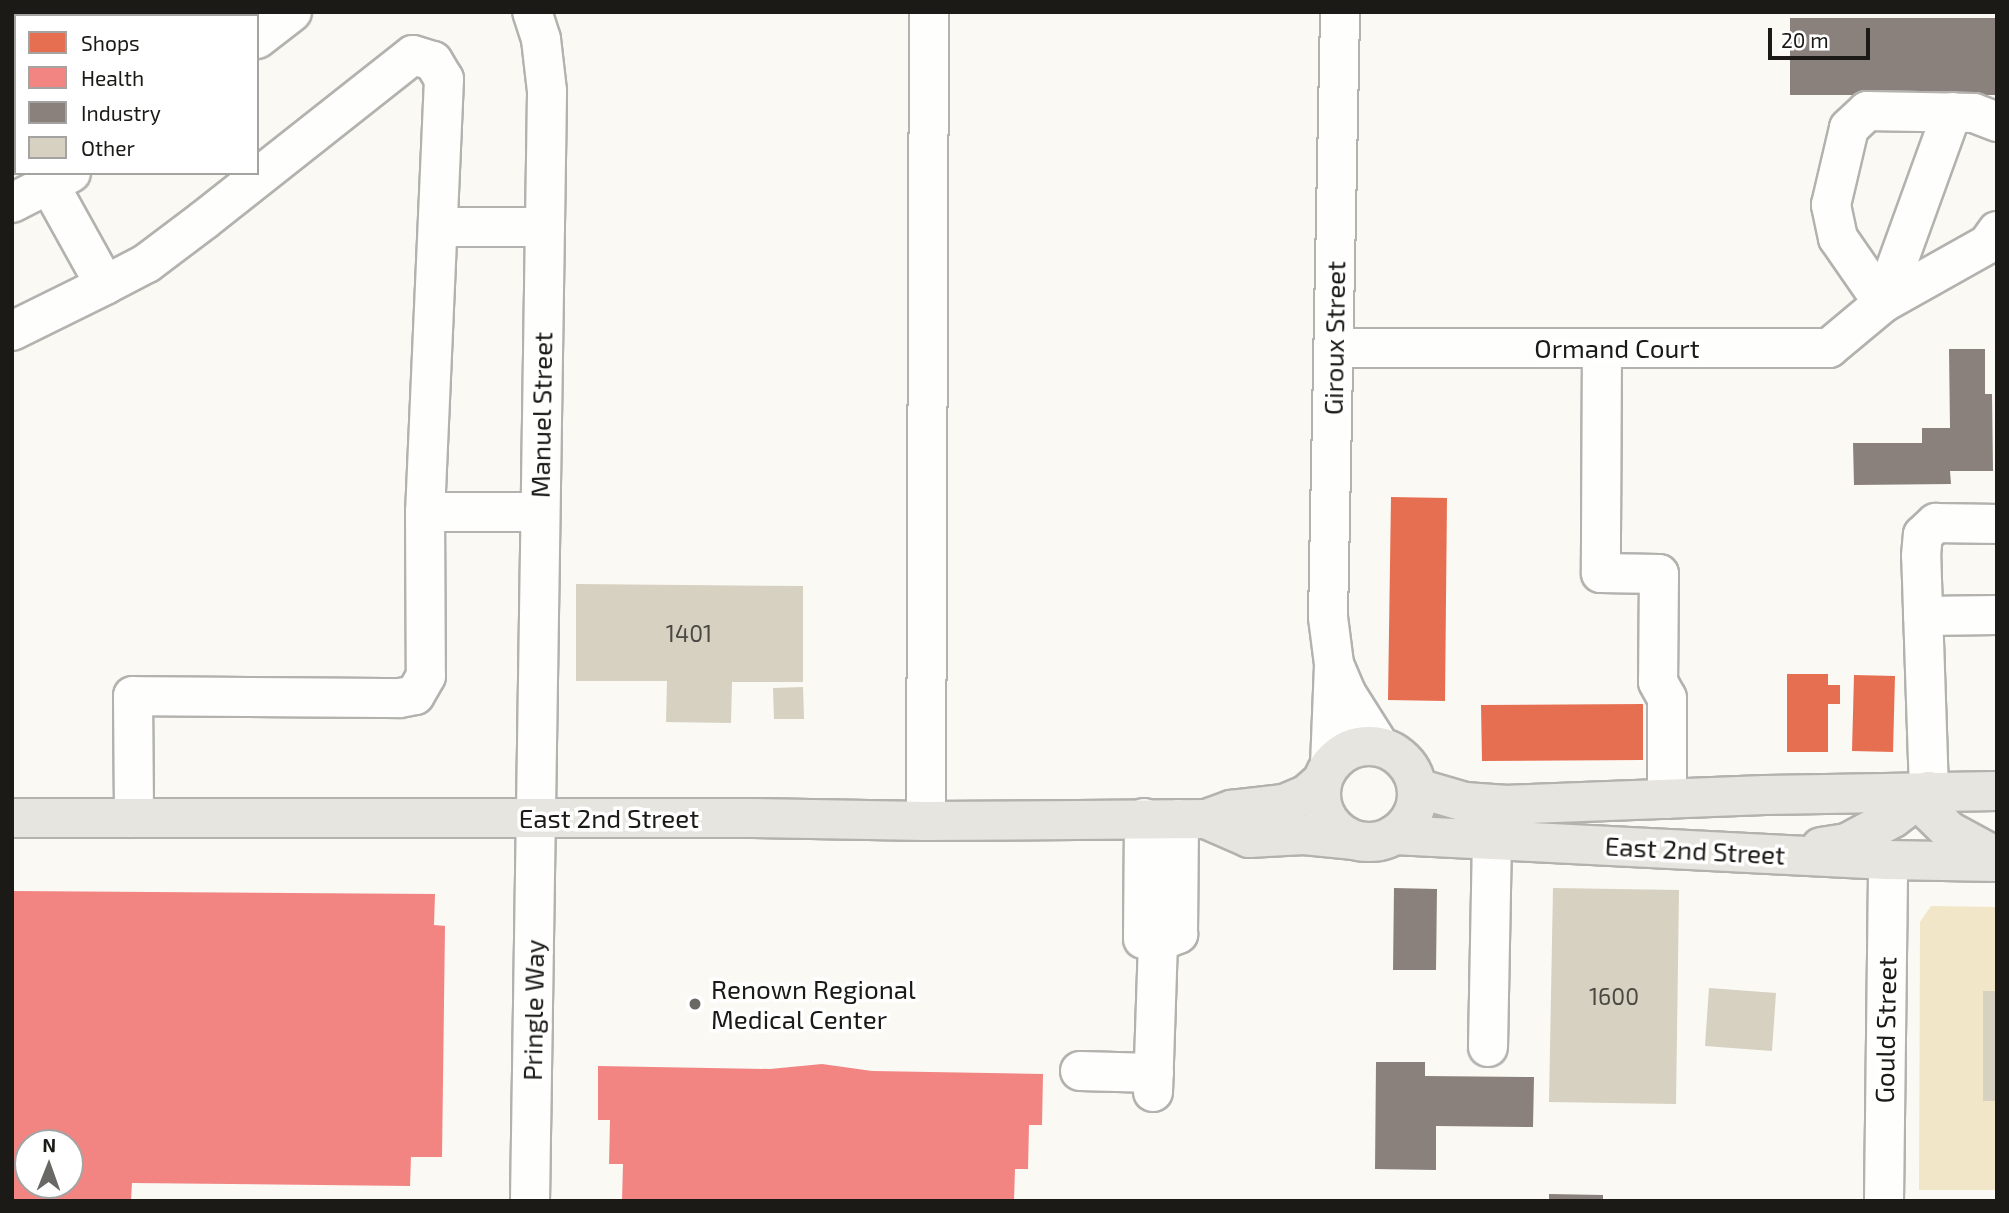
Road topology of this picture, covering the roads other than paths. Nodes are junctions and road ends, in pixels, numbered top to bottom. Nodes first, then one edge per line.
1 (292, 12) edge
2 (532, 12) edge
3 (929, 12) edge
4 (1340, 12) edge
5 (259, 37) edge
6 (1952, 112) junction
7 (1997, 122) edge
8 (60, 179) edge
9 (12, 203) edge
10 (438, 227) junction
11 (545, 228) junction
12 (1997, 232) edge
13 (105, 285) junction
14 (1883, 303) junction
15 (12, 331) edge
16 (1334, 348) junction
17 (1602, 348) junction
18 (425, 512) junction
19 (539, 512) junction
20 (1997, 524) edge
21 (1997, 615) edge
22 (1923, 616) junction
23 (1334, 664) junction
24 (1379, 746) junction
25 (1326, 773) junction
26 (1417, 788) junction
27 (1929, 791) junction
28 (1997, 791) edge
29 (1667, 799) junction
30 (12, 818) edge
31 (134, 818) junction
32 (1176, 818) junction
33 (536, 819) junction
34 (926, 821) junction
35 (1394, 835) junction
36 (1352, 839) junction
37 (1492, 840) junction
38 (1783, 854) junction
39 (1997, 859) edge
40 (1888, 860) junction
41 (1489, 1047) dead end
42 (1080, 1071) dead end
43 (530, 1201) edge
44 (1884, 1201) edge

1 - 5 street
2 - 11 street, Manuel Street
3 - 34 street
4 - 16 street, Giroux Street
6 - 7 street
6 - 14 street
6 - 14 street
8 - 9 street
8 - 13 street
10 - 11 street
10 - 13 street
10 - 18 street
11 - 19 street, Manuel Street
12 - 14 street, Ormand Court
13 - 15 street
14 - 17 street, Ormand Court
16 - 17 street, Ormand Court
16 - 23 street, Giroux Street
17 - 29 street
18 - 19 street
18 - 31 street
19 - 33 street, Manuel Street
20 - 22 street
21 - 22 street
22 - 27 street
23 - 24 street, Giroux Street
23 - 25 street, Giroux Street
24 - 25 main road
24 - 26 main road
25 - 32 main road, East 2nd Street
25 - 36 main road
26 - 29 main road, East 2nd Street
26 - 35 main road
27 - 28 main road, East 2nd Street
27 - 29 main road, East 2nd Street
27 - 38 main road
27 - 39 main road
30 - 31 main road, East 2nd Street
31 - 33 main road, East 2nd Street
32 - 34 main road, East 2nd Street
32 - 36 main road, East 2nd Street
32 - 42 street
33 - 34 main road, East 2nd Street
33 - 43 street, Pringle Way
35 - 36 main road
35 - 37 main road, East 2nd Street
37 - 38 main road, East 2nd Street
37 - 41 street
38 - 40 main road, East 2nd Street
39 - 40 main road, East 2nd Street
40 - 44 street, Gould Street

